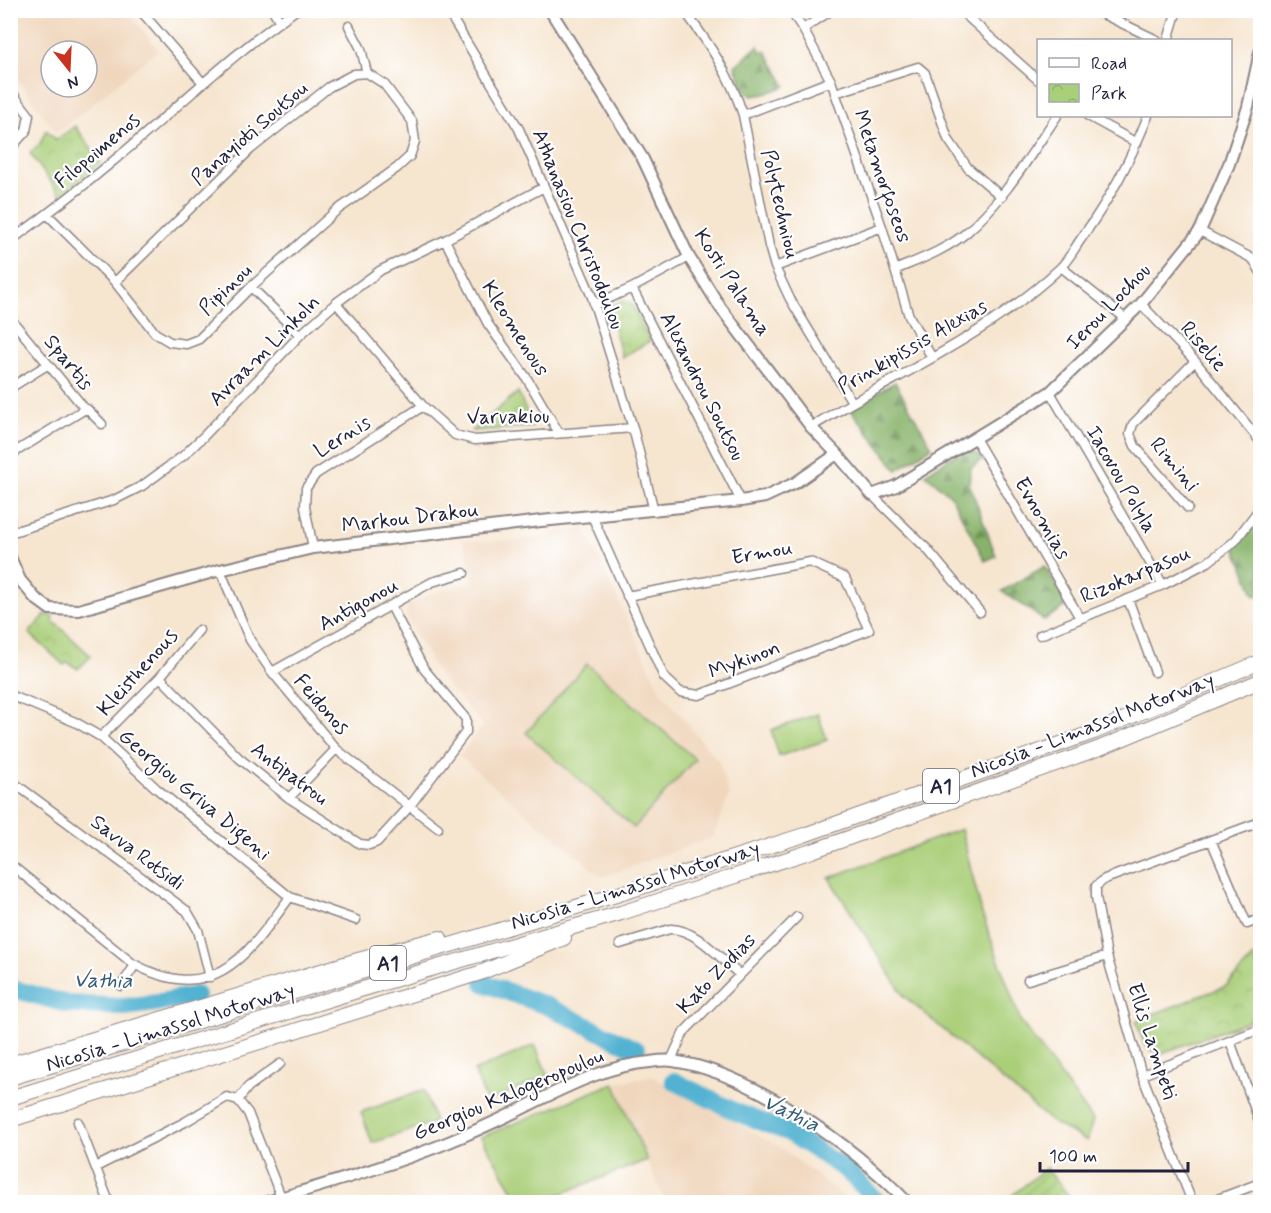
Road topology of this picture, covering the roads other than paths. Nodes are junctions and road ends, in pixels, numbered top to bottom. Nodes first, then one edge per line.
1 (140, 10) edge
2 (273, 10) edge
3 (296, 10) edge
4 (447, 10) edge
5 (550, 10) edge
6 (684, 10) edge
7 (790, 10) edge
8 (832, 10) edge
9 (960, 10) edge
10 (1094, 10) edge
11 (1177, 10) edge
12 (280, 21) junction
13 (349, 26) dead end
14 (803, 29) junction
15 (1155, 39) edge
16 (1168, 39) edge
17 (1260, 52) edge
18 (367, 74) junction
19 (1037, 79) edge
20 (831, 81) junction
21 (203, 83) junction
22 (10, 90) edge
23 (835, 93) junction
24 (743, 115) junction
25 (1056, 117) edge
26 (1090, 117) edge
27 (1148, 117) edge
28 (1137, 143) junction
29 (10, 149) edge
30 (544, 187) junction
31 (1002, 197) junction
32 (47, 214) junction
33 (882, 227) junction
34 (1200, 231) junction
35 (445, 240) junction
36 (10, 241) edge
37 (689, 257) junction
38 (1257, 257) edge
39 (775, 267) junction
40 (1061, 267) junction
41 (895, 270) junction
42 (1260, 271) edge
43 (115, 282) junction
44 (250, 287) junction
45 (632, 288) junction
46 (336, 303) junction
47 (1141, 304) junction
48 (594, 305) junction
49 (10, 318) edge
50 (1126, 319) junction
51 (300, 335) junction
52 (932, 358) junction
53 (1195, 362) junction
54 (47, 364) junction
55 (10, 388) edge
56 (1050, 392) junction
57 (852, 402) junction
58 (423, 406) junction
59 (84, 410) junction
60 (102, 424) dead end
61 (633, 428) junction
62 (811, 428) junction
63 (559, 433) junction
64 (975, 438) junction
65 (1260, 441) edge
66 (10, 454) edge
67 (837, 454) junction
68 (872, 495) junction
69 (741, 501) junction
70 (1188, 508) dead end
71 (1260, 508) edge
72 (654, 511) junction
73 (592, 516) junction
74 (10, 533) edge
75 (313, 548) junction
76 (10, 557) edge
77 (220, 570) junction
78 (464, 573) dead end
79 (15, 582) edge
80 (1164, 585) junction
81 (627, 596) junction
82 (1128, 598) junction
83 (391, 606) junction
84 (980, 612) dead end
85 (1080, 618) junction
86 (199, 630) dead end
87 (869, 630) joint
88 (1040, 635) dead end
89 (1260, 662) edge
90 (272, 672) junction
91 (1155, 672) dead end
92 (160, 676) junction
93 (1260, 681) edge
94 (1260, 690) edge
95 (10, 695) edge
96 (101, 737) junction
97 (1100, 748) junction
98 (336, 749) junction
99 (10, 780) edge
100 (289, 798) junction
101 (409, 807) junction
102 (1260, 822) edge
103 (438, 828) dead end
104 (1211, 840) junction
105 (10, 864) edge
106 (616, 895) junction
107 (290, 897) junction
108 (621, 913) junction
109 (796, 917) dead end
110 (1260, 919) edge
111 (356, 920) dead end
112 (620, 944) dead end
113 (1107, 956) junction
114 (135, 965) junction
115 (740, 975) junction
116 (210, 977) junction
117 (1028, 980) dead end
118 (121, 986) dead end
119 (1260, 1029) edge
120 (1230, 1041) junction
121 (671, 1060) junction
122 (10, 1064) edge
123 (280, 1064) dead end
124 (1142, 1075) junction
125 (10, 1078) edge
126 (10, 1098) edge
127 (238, 1100) junction
128 (10, 1120) edge
129 (78, 1122) dead end
130 (1260, 1123) edge
131 (96, 1167) junction
132 (1260, 1183) edge
133 (283, 1200) edge
134 (110, 1203) edge
135 (267, 1203) edge
136 (907, 1203) edge
137 (1192, 1203) edge
138 (1210, 1203) edge

1 - 21 street
2 - 12 street
3 - 12 street, Filopoimenos
4 - 30 street, Athanasiou Christodoulou
5 - 37 street, Kosti Palama
6 - 24 street, Polytechniou
7 - 14 street, Metamorfoseos
8 - 14 street
9 - 19 street
10 - 15 street
11 - 16 street
12 - 21 street, Filopoimenos
13 - 18 street
14 - 20 street, Metamorfoseos
17 - 34 street, Ierou Lochou
18 - 43 street, Panayioti Soutsou
18 - 44 street, Pipinou
20 - 23 street, Metamorfoseos
20 - 24 street
21 - 32 street, Filopoimenos
22 - 29 street
23 - 31 street
23 - 33 street, Metamorfoseos
24 - 39 street, Polytechniou
25 - 31 street
26 - 28 street
27 - 28 street, Prinkipissis Alexias
28 - 40 street, Prinkipissis Alexias
30 - 35 street, Avraam Linkoln
30 - 48 street, Athanasiou Christodoulou
31 - 41 street
32 - 36 street, Filopoimenos
32 - 43 street, Pipinou
33 - 39 street
33 - 41 street, Metamorfoseos
34 - 38 street
34 - 47 street, Ierou Lochou
35 - 46 street, Avraam Linkoln
35 - 63 street, Kleomenous
37 - 45 street
37 - 62 street, Kosti Palama
38 - 42 street
39 - 57 street, Polytechniou
40 - 50 street
40 - 52 street, Prinkipissis Alexias
41 - 52 street, Metamorfoseos
43 - 44 street, Pipinou
44 - 51 street
45 - 48 street
45 - 69 street, Alexandrou Soutsou
46 - 51 street, Avraam Linkoln
46 - 58 street, Varvakiou
47 - 50 street, Ierou Lochou
47 - 53 street, Riselie
48 - 61 street, Athanasiou Christodoulou
49 - 54 street, Spartis
50 - 56 street, Ierou Lochou
51 - 74 street, Avraam Linkoln
52 - 57 street, Prinkipissis Alexias
53 - 65 street, Riselie
53 - 70 street, Rimini
54 - 55 street
54 - 59 street, Spartis
56 - 64 street, Ierou Lochou
56 - 80 street, Iacovou Polyla
57 - 62 street, Prinkipissis Alexias
58 - 63 street, Varvakiou
58 - 75 street, Lernis
59 - 60 street, Spartis
59 - 66 street
61 - 63 street, Varvakiou
61 - 72 street, Athanasiou Christodoulou
62 - 67 street, Kosti Palama
64 - 68 street, Ierou Lochou
64 - 85 street, Evnomias
67 - 68 street, Kosti Palama
67 - 69 street, Markou Drakou
68 - 84 street
69 - 72 street, Markou Drakou
71 - 80 street, Rizokarpasou
72 - 73 street, Markou Drakou
73 - 75 street, Markou Drakou
73 - 81 street, Mykinon
75 - 77 street, Markou Drakou
76 - 79 street, Markou Drakou
77 - 79 street, Markou Drakou
77 - 90 street, Feidonos
78 - 83 street, Antigonou
80 - 82 street, Rizokarpasou
81 - 87 street, Ermou
81 - 87 street, Mykinon
82 - 85 street, Rizokarpasou
82 - 91 street
83 - 90 street, Antigonou
83 - 101 street
85 - 88 street, Rizokarpasou
86 - 92 street, Kleisthenous
89 - 106 highway, Nicosia - Limassol Motorway / A1
90 - 98 street, Feidonos
92 - 96 street, Kleisthenous
92 - 100 street, Antipatrou
93 - 97 highway, Nicosia - Limassol Motorway / A1
94 - 97 highway
95 - 96 street, Georgiou Griva Digeni
96 - 107 street, Georgiou Griva Digeni
97 - 108 highway, Nicosia - Limassol Motorway / A1
98 - 100 street
98 - 101 street, Feidonos
99 - 116 street, Savva Rotsidi
100 - 101 street, Antipatrou
101 - 103 street, Feidonos
102 - 104 street
104 - 110 street
104 - 113 street, Ellis Lampeti
105 - 114 street
106 - 122 highway
106 - 125 highway, Nicosia - Limassol Motorway / A1
107 - 111 street, Georgiou Griva Digeni
107 - 116 street
108 - 126 highway, Nicosia - Limassol Motorway / A1
108 - 128 highway
109 - 115 street, Kato Zodias
112 - 115 street
113 - 117 street
113 - 124 street, Ellis Lampeti
114 - 116 street
114 - 118 street
115 - 121 street, Kato Zodias
119 - 120 street
120 - 124 street
120 - 130 street
121 - 133 street, Georgiou Kalogeropoulou
121 - 136 street, Georgiou Kalogeropoulou
123 - 127 street
124 - 137 street, Ellis Lampeti
127 - 131 street
127 - 133 street
129 - 131 street
131 - 134 street
132 - 138 street
133 - 135 street, Georgiou Kalogeropoulou

